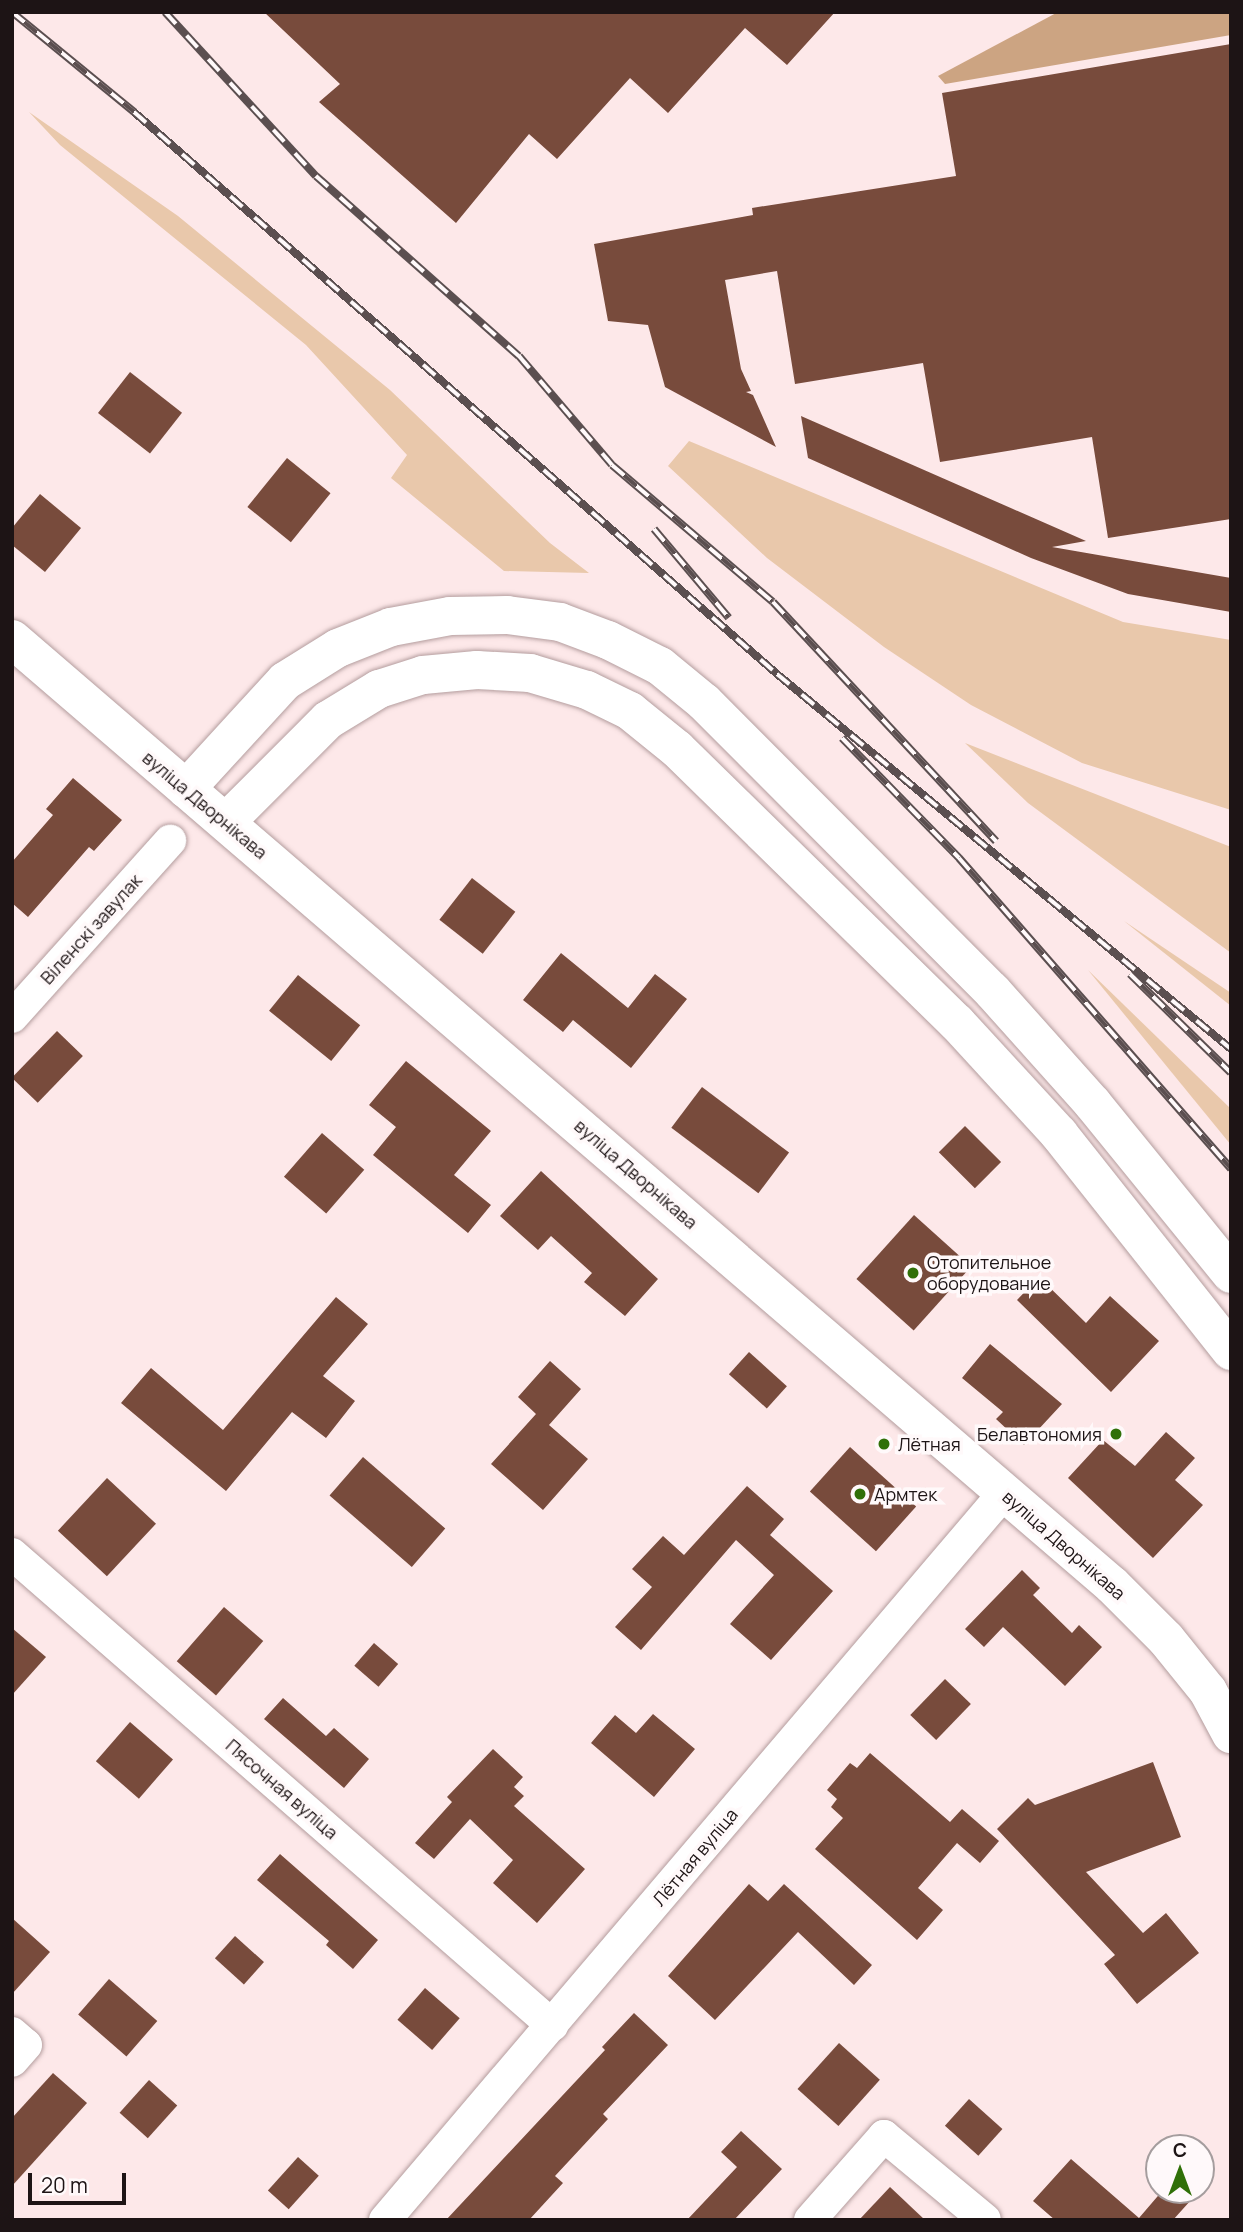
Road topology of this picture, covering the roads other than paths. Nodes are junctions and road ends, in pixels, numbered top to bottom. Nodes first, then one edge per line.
1 (12, 639) edge
2 (186, 789) junction
3 (226, 822) junction
4 (170, 841) dead end
5 (12, 1017) edge
6 (1231, 1274) edge
7 (1231, 1351) edge
8 (1004, 1493) junction
9 (12, 1554) edge
10 (1231, 1734) edge
11 (552, 2025) junction
12 (12, 2033) edge
13 (12, 2061) edge
14 (385, 2220) edge
15 (810, 2220) edge
16 (985, 2220) edge

1 - 2 main road, вуліца Дворнікава
2 - 3 main road, вуліца Дворнікава
2 - 6 main road
3 - 7 main road
3 - 8 main road, вуліца Дворнікава
4 - 5 street, Віленскі завулак
8 - 10 main road, вуліца Дворнікава
8 - 11 street, Лётная вуліца
9 - 11 street, Пясочная вуліца
11 - 14 street, Лётная вуліца
12 - 13 street
15 - 16 street

